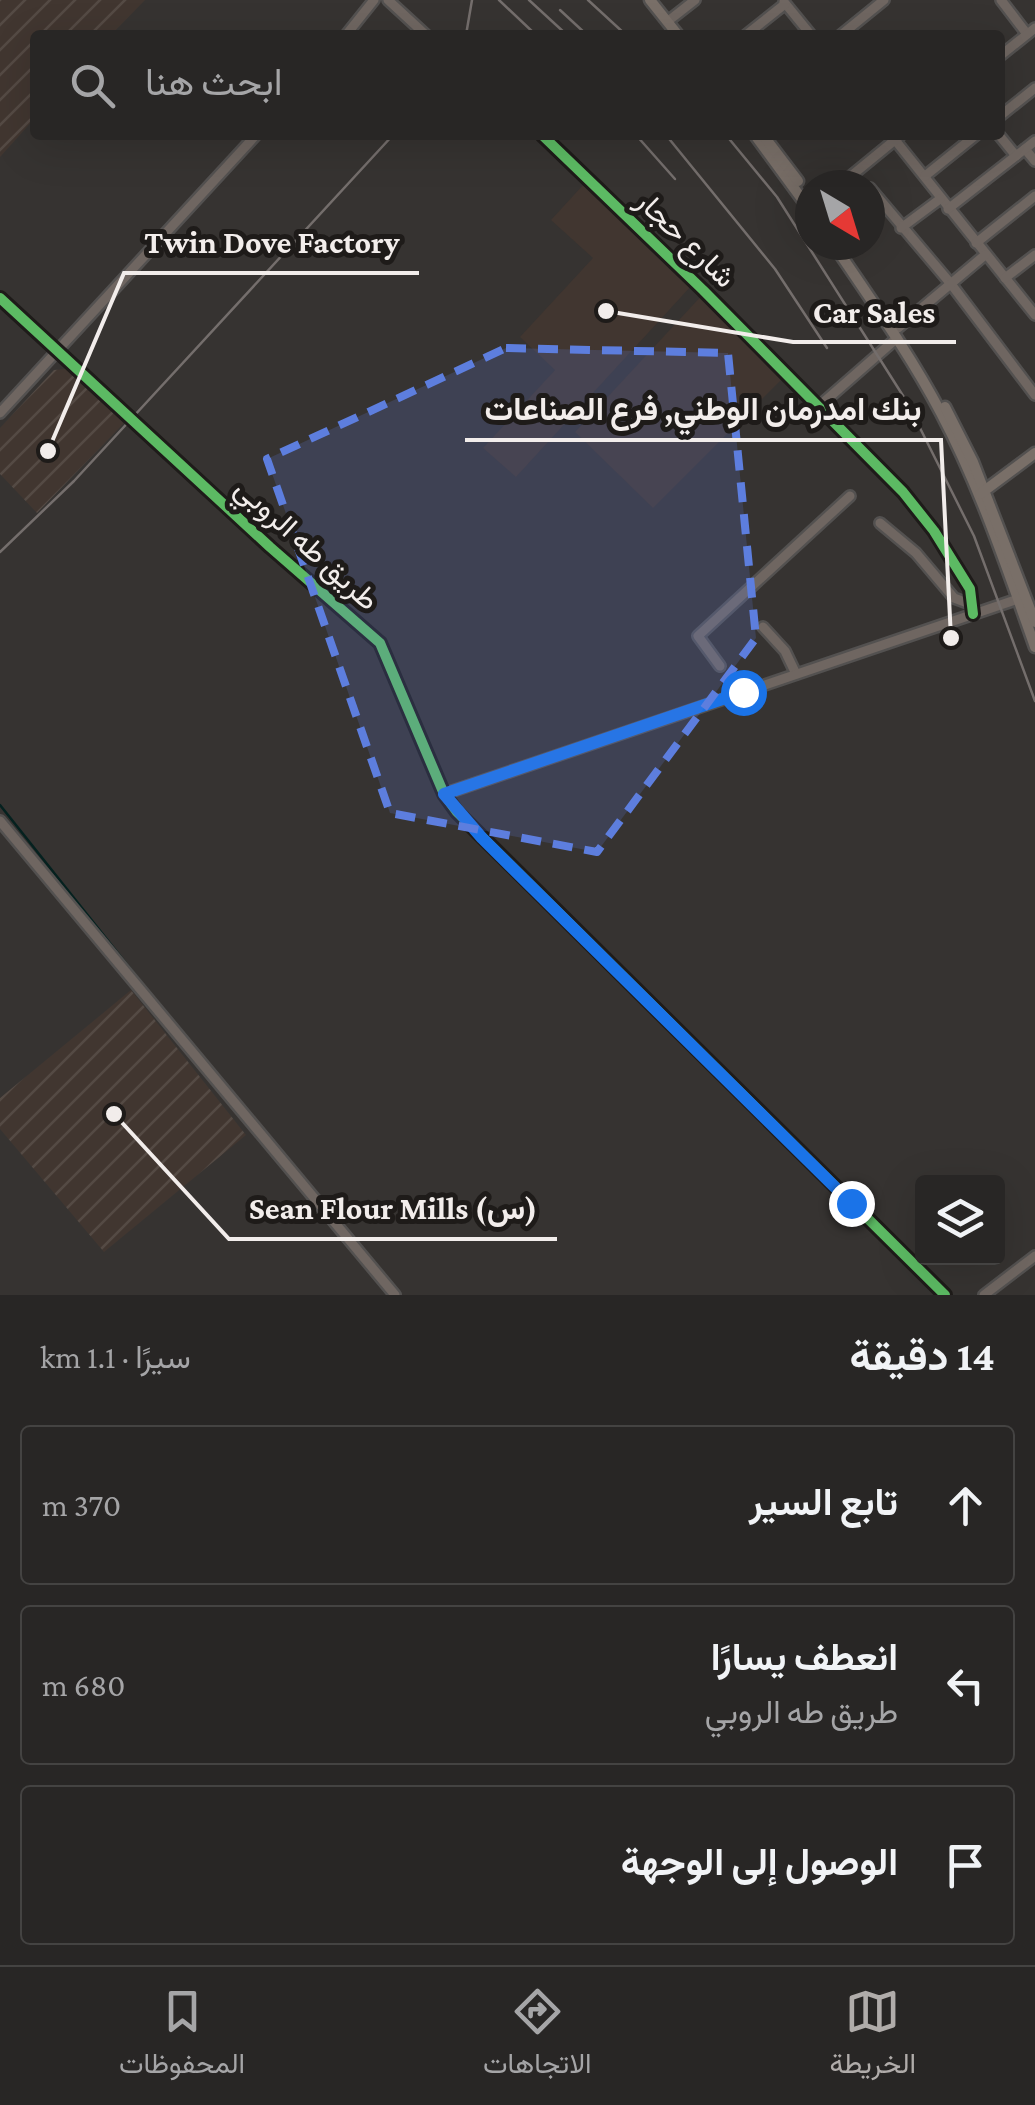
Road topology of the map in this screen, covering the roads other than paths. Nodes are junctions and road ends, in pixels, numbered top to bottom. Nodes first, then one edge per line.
1 (374, 0) edge
2 (388, 0) edge
3 (650, 0) edge
4 (658, 0) edge
5 (695, 0) edge
6 (884, 0) edge
7 (784, 2) edge
8 (1007, 2) edge
9 (672, 18) junction
10 (350, 30) edge
11 (421, 30) edge
12 (674, 30) edge
13 (682, 30) edge
14 (752, 30) edge
15 (807, 30) edge
16 (847, 30) edge
17 (1031, 31) edge
18 (1005, 52) edge
19 (1035, 88) edge
20 (1005, 112) edge
21 (251, 140) edge
22 (547, 140) edge
23 (758, 140) edge
24 (767, 140) edge
25 (893, 140) edge
26 (898, 140) edge
27 (970, 140) edge
28 (1003, 140) edge
29 (1035, 141) edge
30 (1025, 149) junction
31 (1016, 156) junction
32 (1035, 161) edge
33 (860, 170) edge
34 (925, 176) junction
35 (795, 178) edge
36 (795, 190) edge
37 (1035, 196) edge
38 (940, 198) junction
39 (885, 207) edge
40 (948, 209) junction
41 (901, 228) junction
42 (976, 243) junction
43 (985, 255) junction
44 (1035, 255) edge
45 (845, 260) edge
46 (852, 260) edge
47 (1005, 278) junction
48 (951, 284) junction
49 (0, 298) edge
50 (1035, 315) edge
51 (898, 333) junction
52 (58, 352) junction
53 (1035, 395) edge
54 (817, 408) junction
55 (0, 414) edge
56 (1035, 453) edge
57 (1035, 461) edge
58 (850, 496) dead end
59 (983, 497) junction
60 (880, 523) dead end
61 (1018, 599) junction
62 (971, 609) junction
63 (1035, 622) edge
64 (763, 626) dead end
65 (1035, 647) edge
66 (720, 666) dead end
67 (796, 674) junction
68 (444, 794) junction
69 (0, 821) edge
70 (1035, 1256) edge
71 (395, 1295) edge
72 (944, 1295) edge
73 (984, 1295) edge

1 - 10 street
2 - 11 street
3 - 12 main road
4 - 9 main road
5 - 9 street
6 - 16 street
7 - 14 street
7 - 15 street
8 - 17 street
9 - 13 main road
17 - 18 street
19 - 20 street
21 - 52 street
22 - 54 street, شارع حجار
23 - 36 main road
24 - 35 main road
25 - 33 street
26 - 34 street
27 - 34 street
28 - 31 street
29 - 30 street
30 - 31 street
30 - 32 street
31 - 40 street
34 - 38 street
37 - 42 street
38 - 40 street
38 - 41 street
39 - 41 street
40 - 42 street
41 - 48 street
42 - 43 street
43 - 47 street
43 - 48 street
44 - 47 street
45 - 51 main road
46 - 51 main road
47 - 50 street
48 - 51 street
48 - 53 street
49 - 52 street, طريق طه الروبي
51 - 54 street
51 - 59 main road
52 - 55 street
52 - 68 street, طريق طه الروبي
54 - 62 street, شارع حجار
56 - 59 main road
57 - 59 main road
58 - 66 street
59 - 61 main road
59 - 63 main road
60 - 62 street
61 - 62 street
61 - 65 main road
62 - 67 street
64 - 67 street
67 - 68 street
68 - 72 street, طريق طه الروبي
69 - 71 street
70 - 73 street

